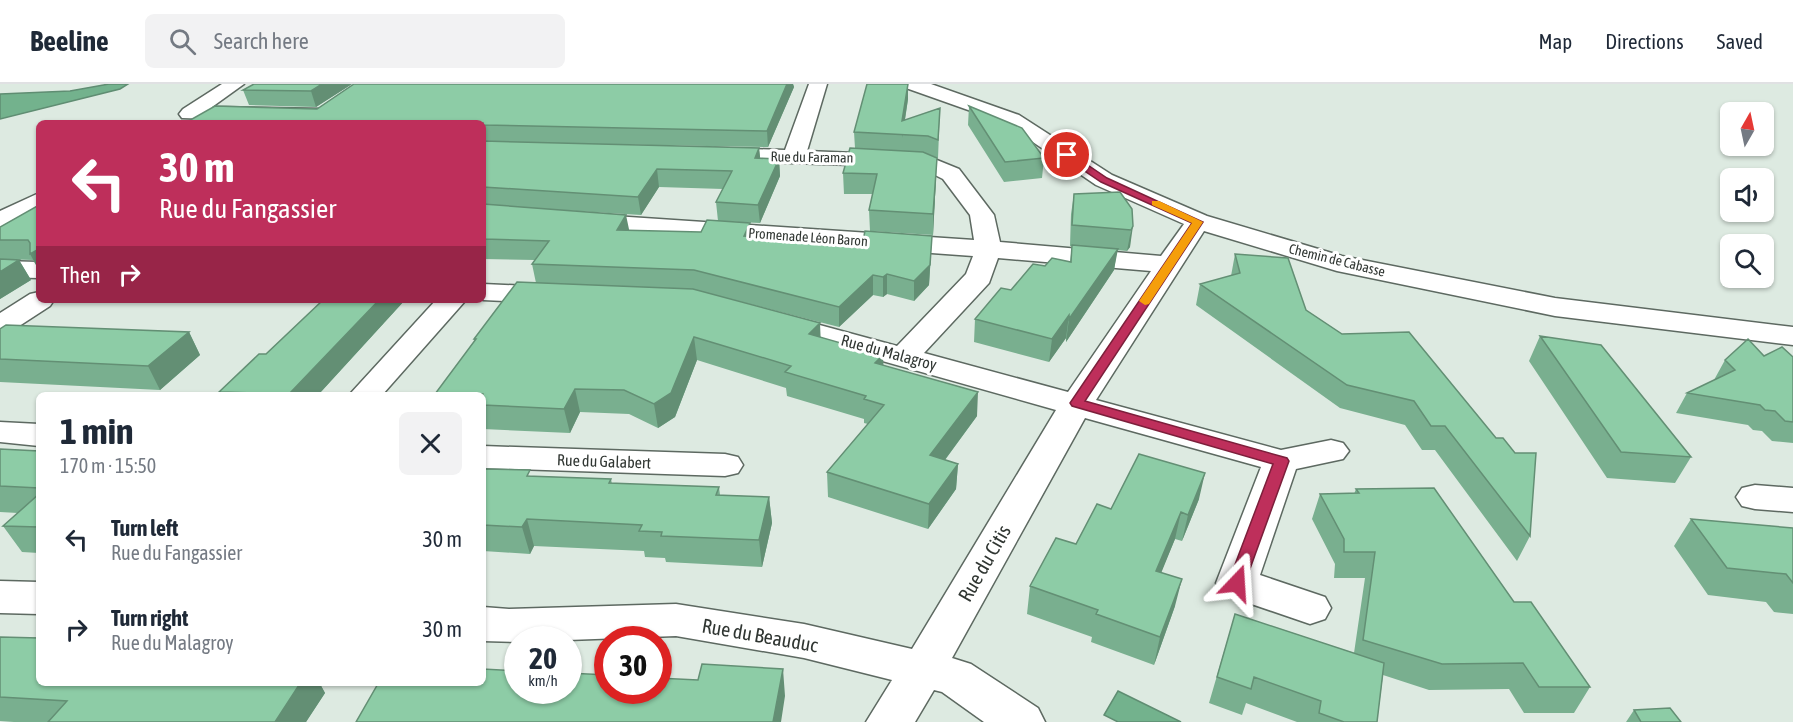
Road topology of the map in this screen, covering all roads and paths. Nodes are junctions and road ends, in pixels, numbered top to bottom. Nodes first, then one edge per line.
1 (235, 84) edge
2 (818, 84) edge
3 (913, 84) edge
4 (340, 102) edge
5 (182, 118) edge
6 (315, 119) edge
7 (698, 155) edge
8 (794, 157) junction
9 (36, 202) edge
10 (0, 220) edge
11 (565, 220) edge
12 (1198, 222) junction
13 (988, 249) junction
14 (1169, 265) junction
15 (0, 269) edge
16 (36, 270) edge
17 (486, 292) edge
18 (578, 296) edge
19 (36, 303) edge
20 (449, 303) edge
21 (754, 316) edge
22 (0, 326) edge
23 (1793, 336) edge
24 (904, 356) junction
25 (368, 392) edge
26 (1077, 403) junction
27 (0, 432) edge
28 (36, 435) edge
29 (1330, 451) dead end
30 (486, 457) edge
31 (1281, 461) junction
32 (725, 465) dead end
33 (1755, 497) dead end
34 (1793, 500) edge
35 (0, 597) edge
36 (36, 598) edge
37 (1310, 608) dead end
38 (486, 624) edge
39 (923, 669) junction
40 (890, 722) edge
41 (1021, 722) edge

1 - 5 street
2 - 8 street
3 - 12 street, Chemin de Cabasse
4 - 6 street
5 - 6 street
7 - 8 street, Rue du Faraman
8 - 13 street, Rue du Faraman
9 - 10 street
11 - 13 street, Promenade Léon Baron
12 - 14 street
12 - 23 street, Chemin de Cabasse
13 - 14 street, Promenade Léon Baron
13 - 24 street, Rue du Faraman
14 - 26 street
15 - 16 street
17 - 18 street
19 - 22 street
20 - 25 street
21 - 24 street, Rue du Malagroy
24 - 26 street, Rue du Malagroy
26 - 31 street, Rue du Malagroy
26 - 39 street, Rue du Citis
27 - 28 street
29 - 31 street
30 - 32 street, Rue du Galabert
31 - 37 street
33 - 34 street
35 - 36 street
38 - 39 street, Rue du Beauduc
39 - 40 street, Rue du Citis
39 - 41 street, Rue du Beauduc

